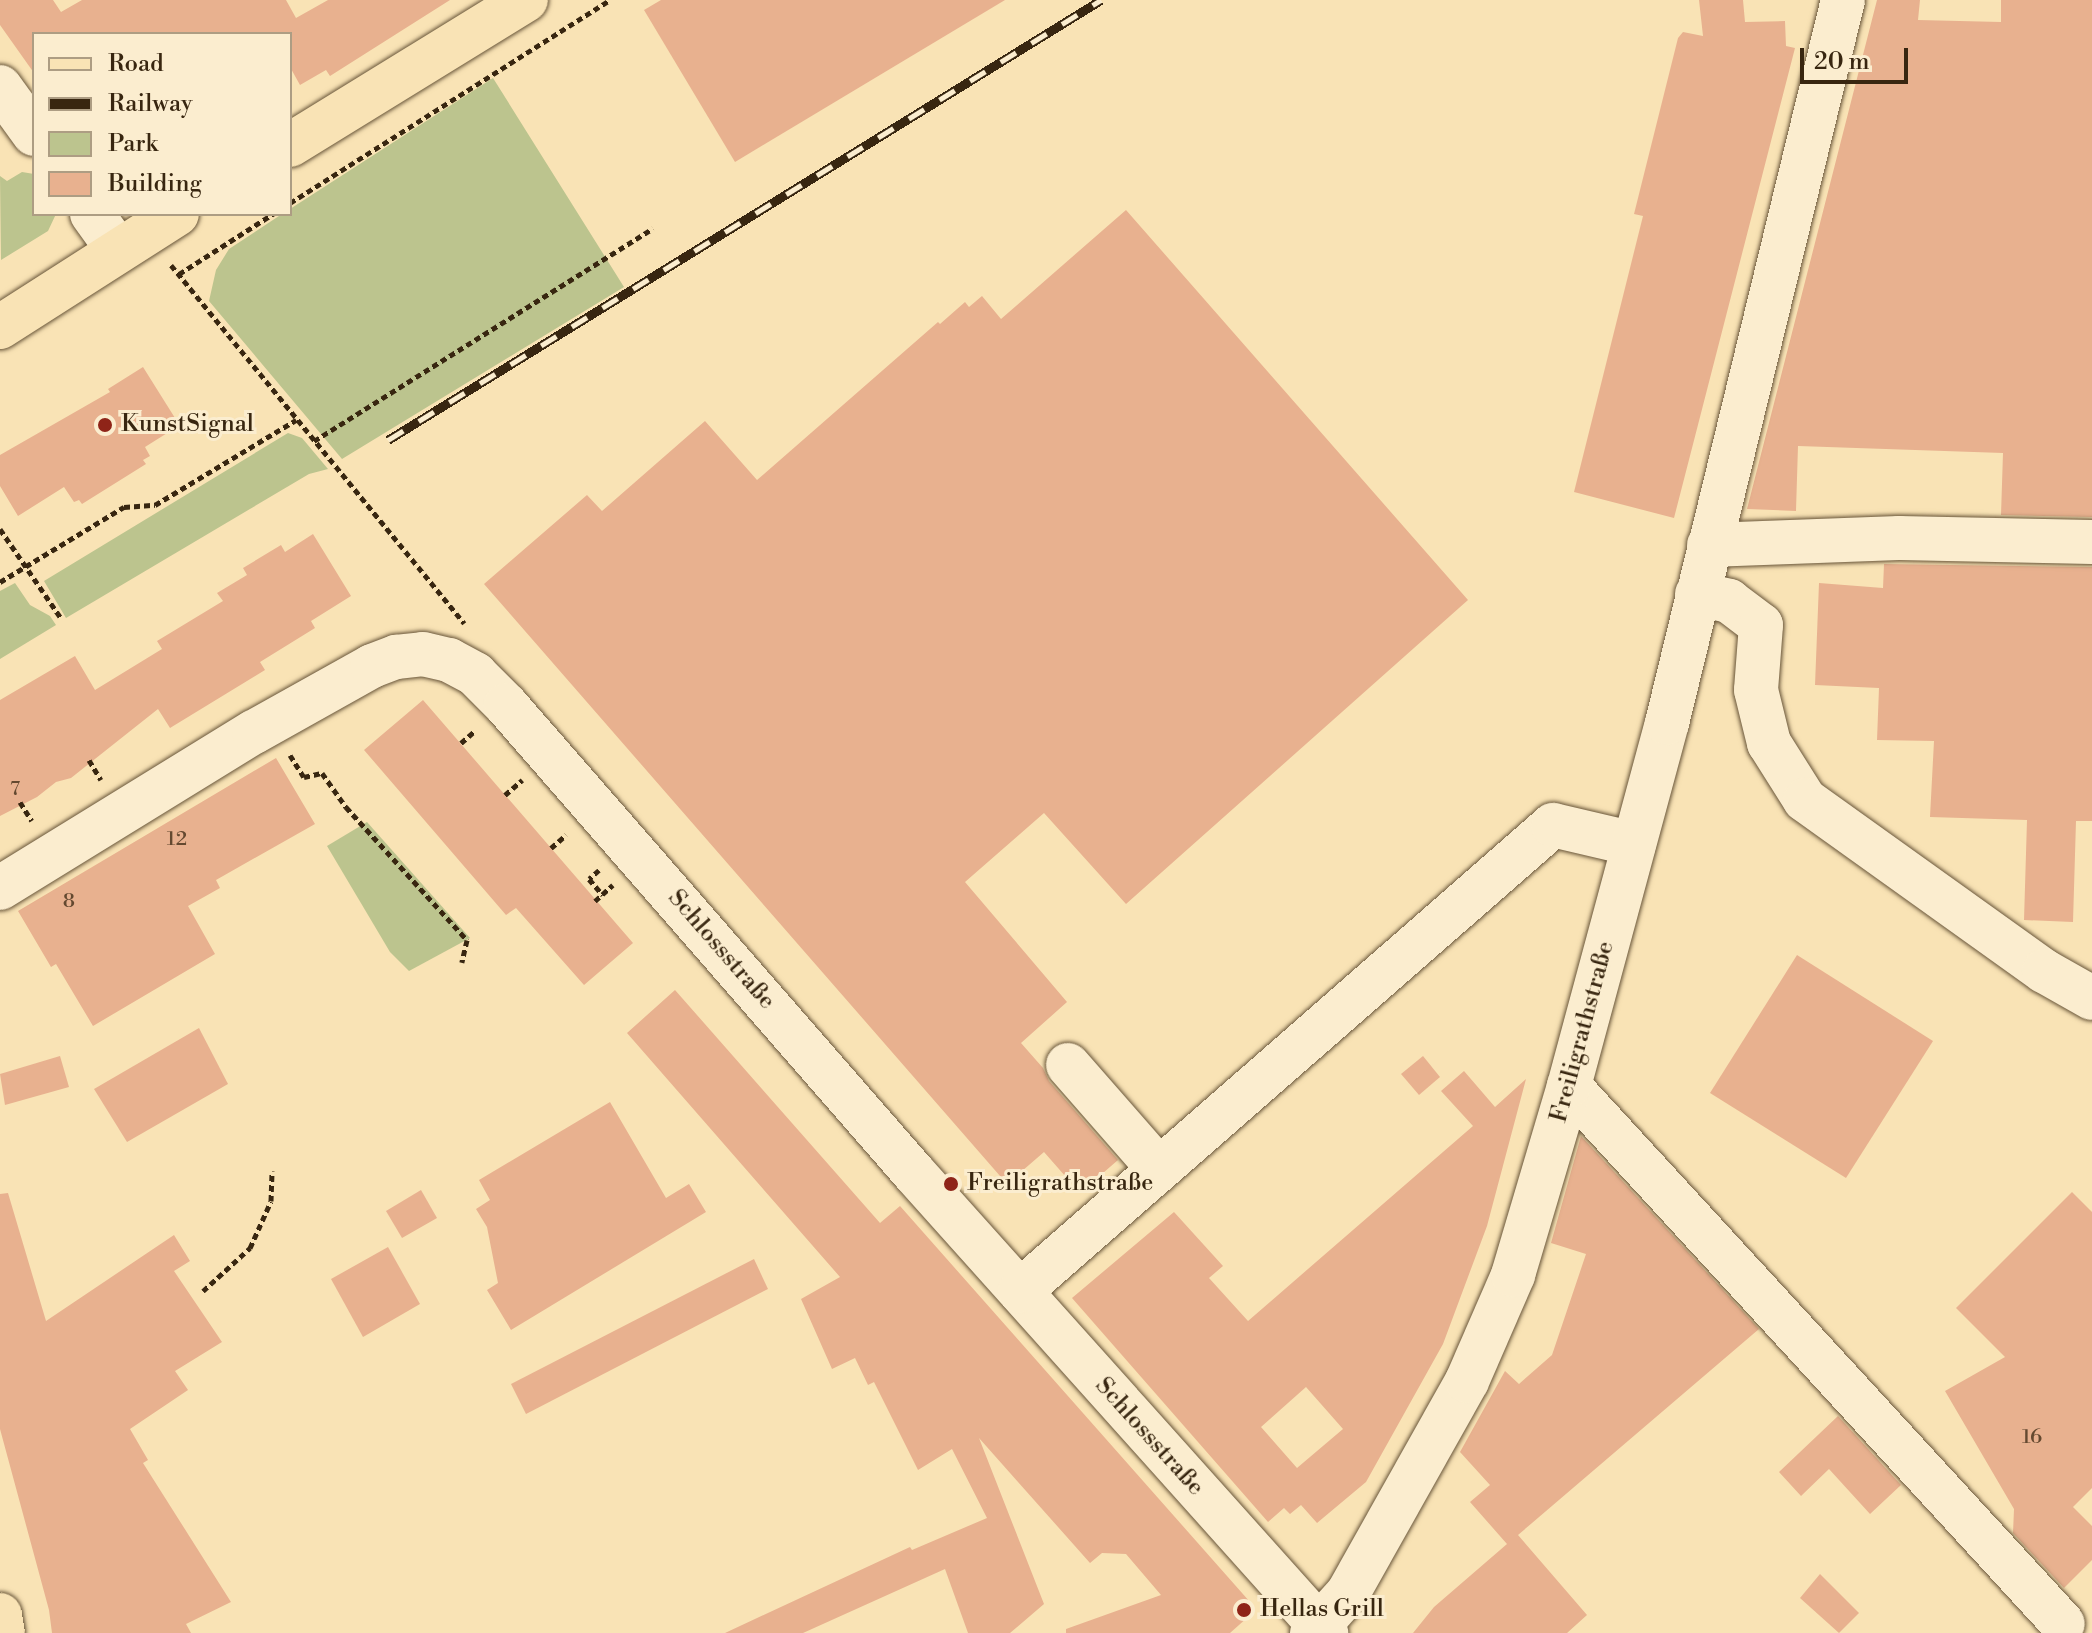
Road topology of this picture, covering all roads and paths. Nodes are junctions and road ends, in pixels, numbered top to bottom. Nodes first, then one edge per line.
1 (526, 0) edge
2 (610, 0) edge
3 (1843, 0) edge
4 (0, 87) edge
5 (32, 131) edge
6 (292, 144) edge
7 (292, 202) edge
8 (93, 216) edge
9 (174, 216) edge
10 (270, 216) edge
11 (653, 228) dead end
12 (118, 250) junction
13 (0, 327) edge
14 (296, 420) junction
15 (314, 441) junction
16 (0, 529) edge
17 (2092, 542) edge
18 (1709, 545) junction
19 (24, 567) junction
20 (0, 582) edge
21 (1697, 594) junction
22 (61, 618) dead end
23 (449, 660) junction
24 (270, 724) junction
25 (1634, 844) junction
26 (0, 888) edge
27 (603, 895) dead end
28 (595, 901) dead end
29 (462, 962) dead end
30 (2092, 998) edge
31 (1068, 1065) dead end
32 (1569, 1086) junction
33 (1159, 1169) junction
34 (272, 1171) dead end
35 (203, 1291) dead end
36 (1020, 1291) junction
37 (0, 1615) edge
38 (2063, 1624) dead end
39 (1319, 1631) edge
40 (3, 1633) edge

1 - 6 main road
2 - 7 path
3 - 18 street, Freiligrathstraße
4 - 5 street
8 - 12 street
9 - 12 main road
10 - 14 path
11 - 15 path
12 - 13 main road
14 - 15 path
14 - 19 path
15 - 23 path
16 - 19 path
17 - 18 street
18 - 21 street, Freiligrathstraße
19 - 20 path
19 - 22 path
21 - 25 street, Freiligrathstraße
21 - 30 street
23 - 24 street, Schlossstraße
23 - 36 street, Schlossstraße
24 - 26 street, Schlossstraße
24 - 29 path
25 - 32 street, Freiligrathstraße
25 - 33 street
27 - 28 path
31 - 33 street
32 - 38 street
32 - 39 street, Freiligrathstraße
33 - 36 street
34 - 35 path
36 - 39 street, Schlossstraße
37 - 40 main road

